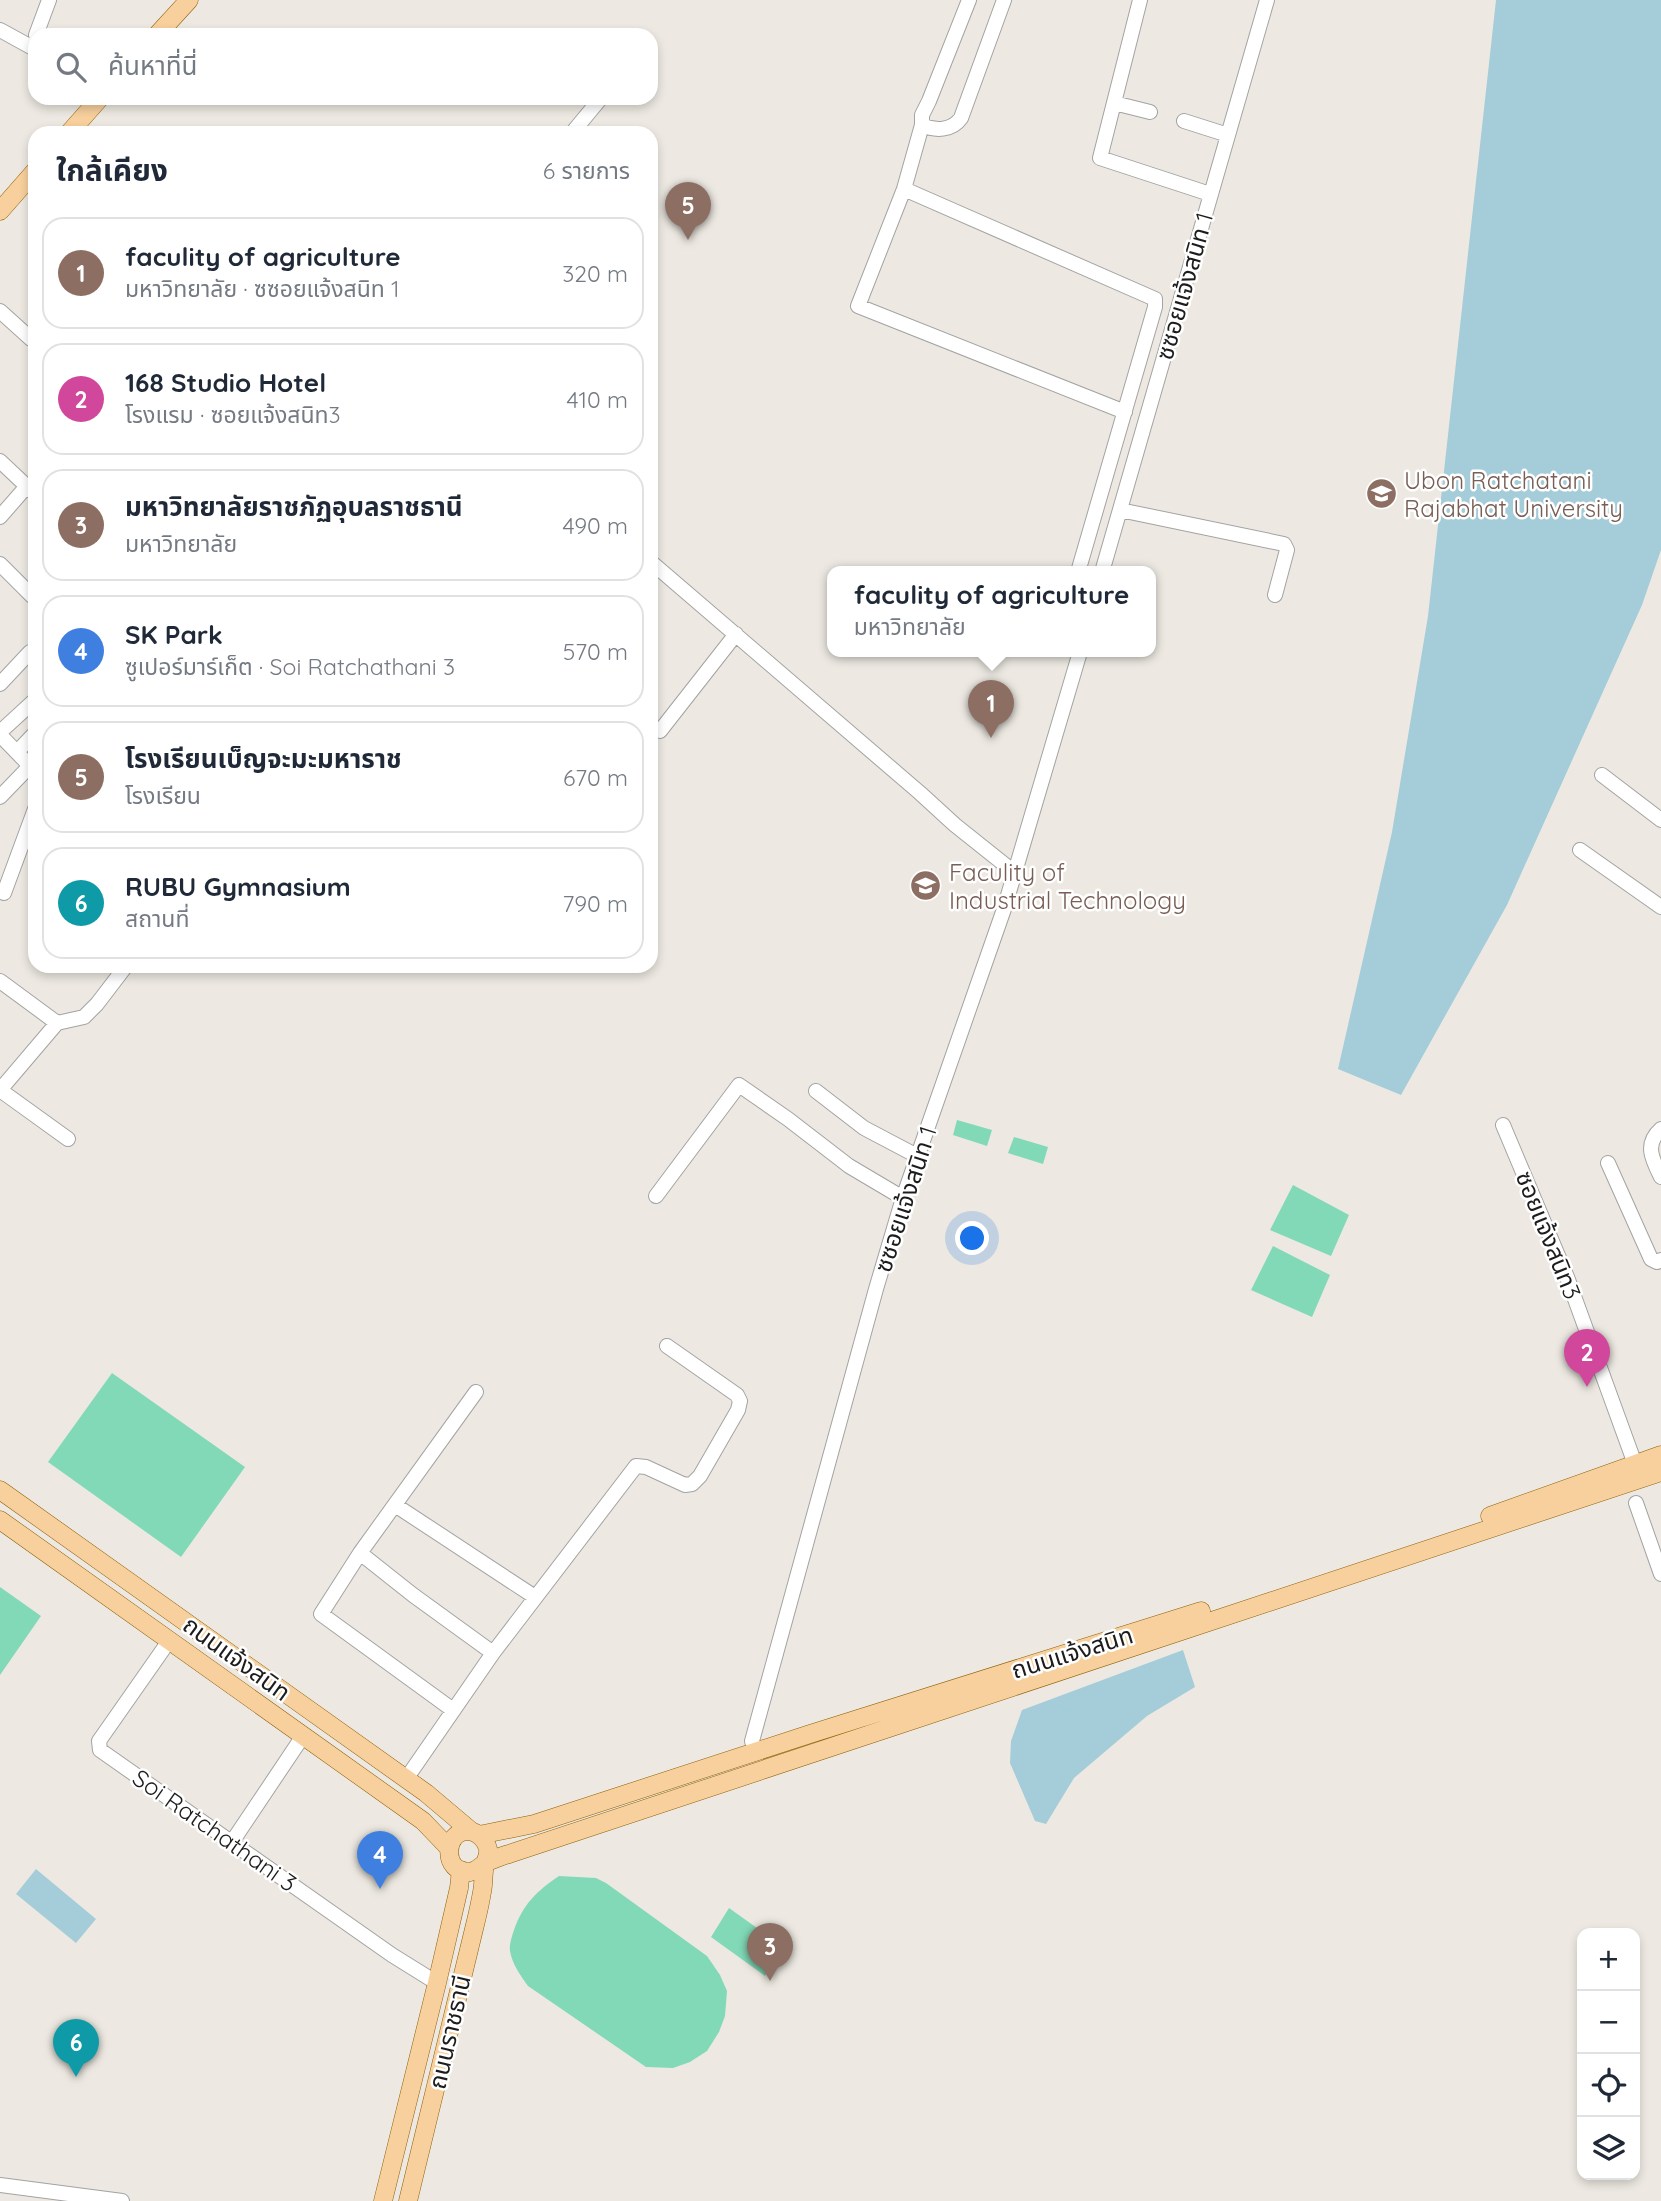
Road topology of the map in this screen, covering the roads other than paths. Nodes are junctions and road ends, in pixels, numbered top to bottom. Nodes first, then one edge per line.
1 (49, 0) edge
2 (189, 0) edge
3 (969, 0) edge
4 (1004, 0) edge
5 (1140, 0) edge
6 (1267, 0) edge
7 (39, 28) edge
8 (163, 28) edge
9 (0, 30) edge
10 (28, 40) edge
11 (1114, 103) junction
12 (92, 105) edge
13 (595, 105) edge
14 (1150, 112) dead end
15 (1184, 121) dead end
16 (922, 125) junction
17 (75, 126) edge
18 (578, 126) edge
19 (1228, 135) junction
20 (28, 179) edge
21 (904, 190) junction
22 (1210, 194) junction
23 (0, 211) edge
24 (0, 311) edge
25 (28, 336) edge
26 (1125, 412) junction
27 (0, 461) edge
28 (28, 487) edge
29 (28, 493) edge
30 (1120, 510) junction
31 (0, 517) edge
32 (0, 564) edge
33 (1080, 566) edge
34 (1104, 566) edge
35 (658, 568) edge
36 (28, 591) edge
37 (1275, 595) dead end
38 (736, 634) junction
39 (28, 654) edge
40 (1078, 657) edge
41 (0, 684) edge
42 (28, 707) edge
43 (660, 731) dead end
44 (0, 734) edge
45 (28, 740) edge
46 (17, 752) junction
47 (28, 763) edge
48 (28, 772) edge
49 (1602, 775) dead end
50 (0, 797) edge
51 (1661, 820) edge
52 (28, 830) edge
53 (1580, 850) dead end
54 (1014, 872) junction
55 (4, 893) dead end
56 (1661, 907) edge
57 (121, 973) edge
58 (0, 981) edge
59 (57, 1023) junction
60 (0, 1090) edge
61 (816, 1091) dead end
62 (1503, 1125) dead end
63 (1661, 1129) edge
64 (68, 1139) dead end
65 (919, 1157) junction
66 (1608, 1163) dead end
67 (1661, 1177) edge
68 (656, 1196) dead end
69 (903, 1198) junction
70 (1661, 1260) edge
71 (667, 1346) dead end
72 (476, 1392) dead end
73 (1661, 1455) edge
74 (1635, 1464) junction
75 (1661, 1472) edge
76 (0, 1490) edge
77 (1636, 1503) dead end
78 (395, 1505) junction
79 (0, 1520) edge
80 (360, 1553) junction
81 (1661, 1574) edge
82 (535, 1597) junction
83 (169, 1641) junction
84 (223, 1648) junction
85 (494, 1653) junction
86 (208, 1669) junction
87 (453, 1710) junction
88 (303, 1736) junction
89 (756, 1752) junction
90 (406, 1779) junction
91 (475, 1833) junction
92 (232, 1842) junction
93 (449, 1847) junction
94 (485, 1863) junction
95 (461, 1870) junction
96 (437, 1983) junction
97 (458, 1992) junction
98 (0, 2186) edge
99 (122, 2201) edge
100 (383, 2201) edge
101 (408, 2201) edge

1 - 7 street
2 - 8 main road
3 - 16 street
4 - 16 street
5 - 11 street
6 - 19 street, ซซอยแจ้งสนิท 1
9 - 10 street
11 - 14 street
11 - 22 street
12 - 17 main road
13 - 18 street
15 - 19 street
16 - 21 street
19 - 22 street, ซซอยแจ้งสนิท 1
20 - 23 main road
21 - 26 street
21 - 26 street
22 - 30 street, ซซอยแจ้งสนิท 1
24 - 25 street
26 - 33 street
27 - 28 street
29 - 31 street
30 - 34 street, ซซอยแจ้งสนิท 1
30 - 37 street
32 - 36 street
35 - 38 street
38 - 43 street
38 - 54 street
39 - 41 street
40 - 54 street, ซซอยแจ้งสนิท 1
42 - 44 street
44 - 46 street
45 - 46 street
46 - 47 street
48 - 50 street
49 - 51 street
52 - 55 street
53 - 56 street
54 - 65 street, ซซอยแจ้งสนิท 1
57 - 59 street
58 - 59 street
59 - 60 street
60 - 64 street
61 - 65 street
62 - 74 street, ซอยแจ้งสนิท3
63 - 67 street
65 - 69 street, ซซอยแจ้งสนิท 1
66 - 70 street
68 - 69 street
69 - 89 street, ซซอยแจ้งสนิท 1
71 - 82 street
72 - 78 street
73 - 74 main road, ถนนแจ้งสนิท
74 - 89 main road, ถนนแจ้งสนิท
75 - 94 main road, ถนนแจ้งสนิท
76 - 84 main road, ถนนแจ้งสนิท
77 - 81 street
78 - 80 street
78 - 82 street
79 - 83 main road, ถนนแจ้งสนิท
80 - 85 street
80 - 87 street
82 - 85 street
83 - 86 main road, ถนนแจ้งสนิท
83 - 92 street, Soi Ratchathani 3
84 - 86 street
84 - 90 main road, ถนนแจ้งสนิท
85 - 87 street
86 - 88 main road, ถนนแจ้งสนิท
87 - 90 street
88 - 92 street
88 - 93 main road, ถนนแจ้งสนิท
89 - 91 main road, ถนนแจ้งสนิท
90 - 91 main road, ถนนแจ้งสนิท
91 - 93 main road
91 - 94 main road
92 - 96 street, Soi Ratchathani 3
93 - 95 main road
94 - 95 main road
94 - 97 main road, ถนนราชธานี
95 - 96 main road, ถนนราชธานี
96 - 97 main road
96 - 100 main road, ถนนราชธานี
97 - 101 main road, ถนนราชธานี
98 - 99 street

